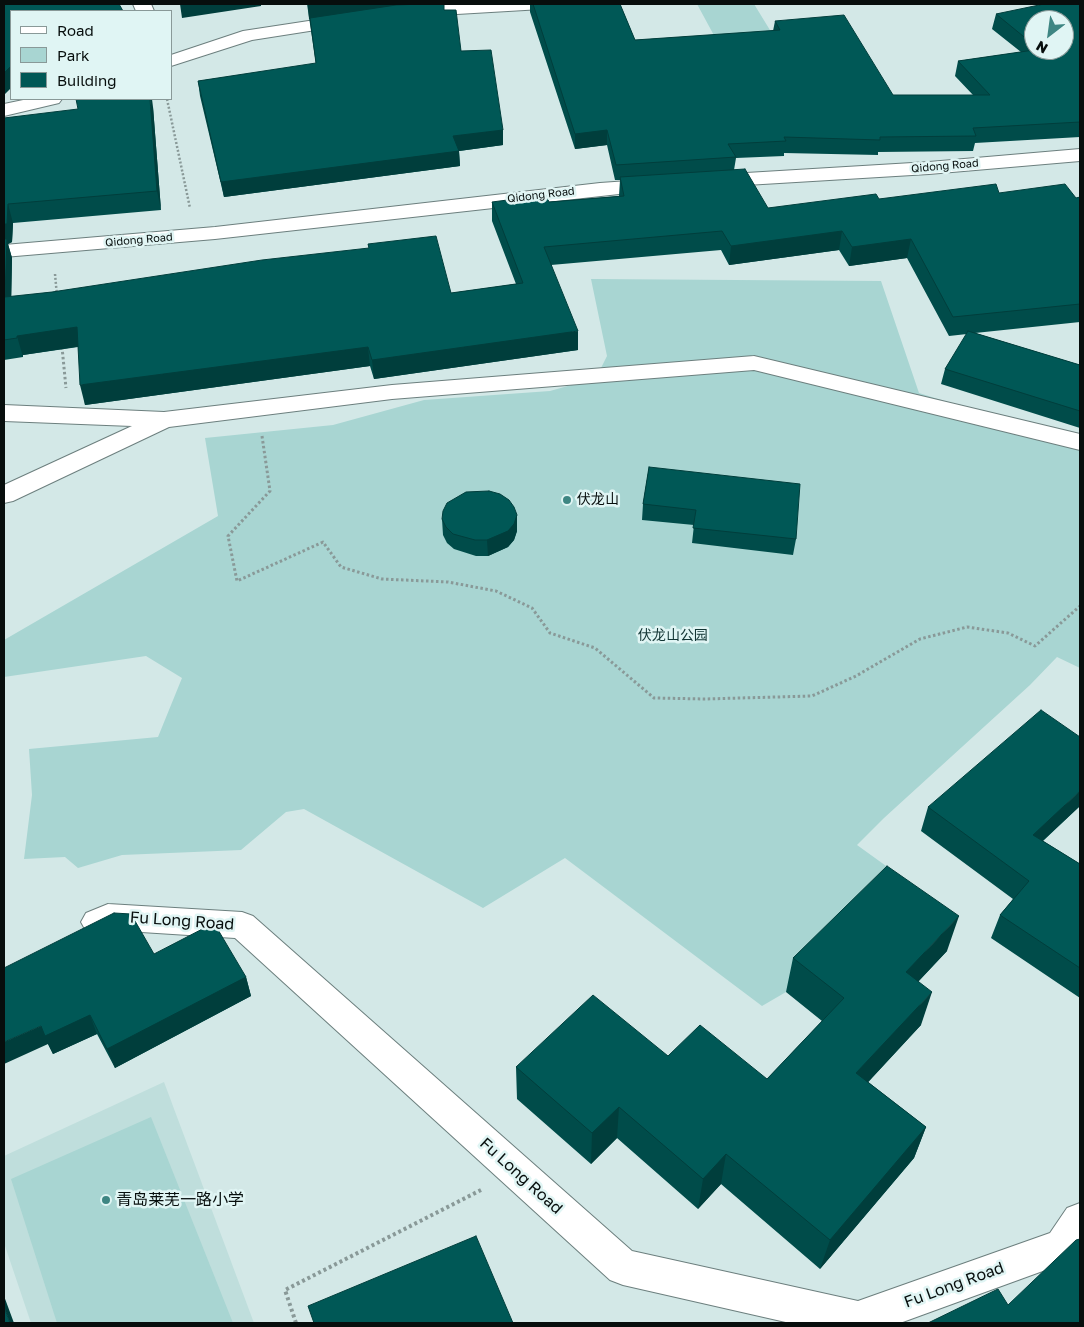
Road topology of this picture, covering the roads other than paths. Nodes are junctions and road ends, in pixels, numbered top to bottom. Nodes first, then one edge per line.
1 (542, 4) edge
2 (387, 14) edge
3 (367, 17) edge
4 (172, 61) edge
5 (48, 100) edge
6 (4, 110) edge
7 (1080, 155) edge
8 (4, 251) edge
9 (4, 413) edge
10 (164, 420) junction
11 (1080, 442) edge
12 (4, 495) edge
13 (73, 934) edge
14 (1080, 1220) edge

1 - 2 street
3 - 4 street
5 - 6 street
7 - 8 street, Qidong Road
9 - 10 street
10 - 11 street
10 - 12 street
13 - 14 street, Fu Long Road

